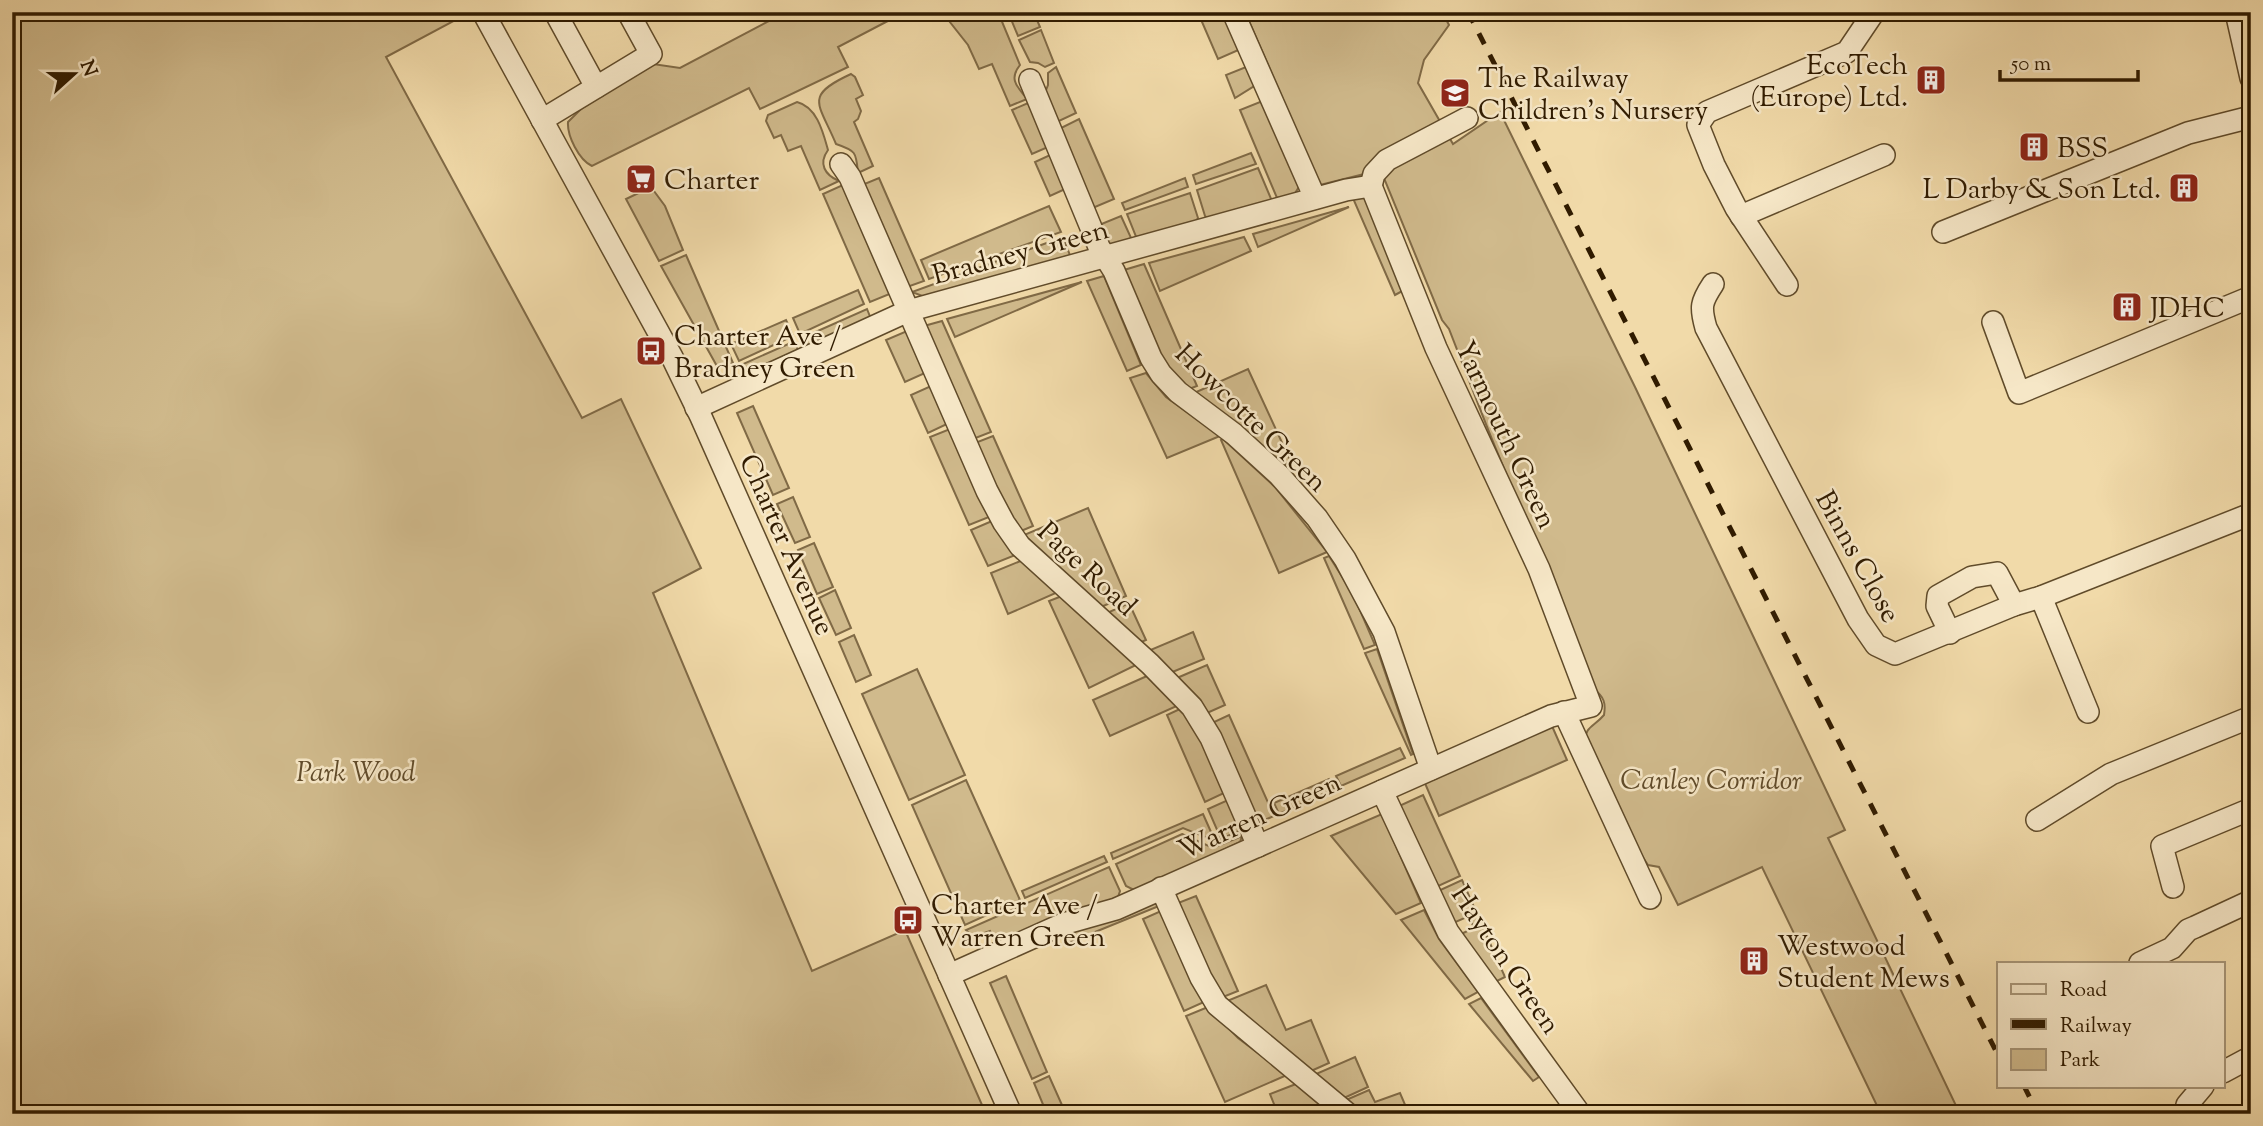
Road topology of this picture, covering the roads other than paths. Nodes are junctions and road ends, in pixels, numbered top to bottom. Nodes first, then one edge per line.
1 (483, 12) edge
2 (555, 12) edge
3 (628, 12) edge
4 (1233, 12) edge
5 (1874, 12) edge
6 (2236, 12) edge
7 (2251, 78) edge
8 (1030, 80) dead end
9 (596, 87) junction
10 (2251, 117) edge
11 (1467, 118) dead end
12 (542, 120) junction
13 (1884, 155) dead end
14 (841, 164) dead end
15 (1371, 186) junction
16 (1315, 198) junction
17 (1741, 216) junction
18 (1943, 232) dead end
19 (1104, 257) junction
20 (1713, 284) dead end
21 (1787, 285) dead end
22 (2251, 298) edge
23 (908, 311) junction
24 (1993, 322) dead end
25 (696, 408) junction
26 (2251, 514) edge
27 (2041, 597) junction
28 (2014, 605) junction
29 (1950, 633) junction
30 (1591, 706) joint
31 (1564, 712) junction
32 (2088, 712) dead end
33 (2251, 717) edge
34 (1431, 769) junction
35 (1382, 791) junction
36 (2251, 809) edge
37 (2037, 820) dead end
38 (1258, 846) junction
39 (2173, 887) dead end
40 (1161, 888) junction
41 (1650, 898) dead end
42 (2251, 901) edge
43 (2142, 962) edge
44 (949, 975) junction
45 (2251, 1044) edge
46 (2224, 1055) edge
47 (2251, 1058) edge
48 (2224, 1072) edge
49 (2201, 1088) edge
50 (1011, 1114) edge
51 (1348, 1114) edge
52 (1580, 1114) edge
53 (2185, 1114) edge

1 - 12 street, Charter Avenue
2 - 9 street
3 - 9 street
4 - 16 street
5 - 17 street
6 - 7 street
8 - 19 street, Howcotte Green
9 - 12 street
10 - 18 street
11 - 15 street
12 - 25 street, Charter Avenue
13 - 17 street
14 - 23 street, Page Road
15 - 16 street, Bradney Green
15 - 30 street, Yarmouth Green
16 - 19 street, Bradney Green
17 - 21 street
19 - 23 street, Bradney Green
19 - 34 street, Howcotte Green
20 - 29 street, Binns Close
22 - 24 street
23 - 25 street, Bradney Green
23 - 38 street, Page Road
25 - 44 street, Charter Avenue
26 - 27 street, Binns Close
27 - 28 street, Binns Close
27 - 32 street
28 - 29 street, Binns Close
28 - 29 street
30 - 31 street, Warren Green
31 - 34 street, Warren Green
31 - 41 street
33 - 37 street
34 - 35 street, Warren Green
35 - 38 street, Warren Green
35 - 52 street, Hayton Green
36 - 39 street
38 - 40 street, Warren Green
40 - 44 street, Warren Green
40 - 51 street
42 - 43 street
44 - 50 street, Charter Avenue
45 - 46 street
47 - 48 street
49 - 53 street

